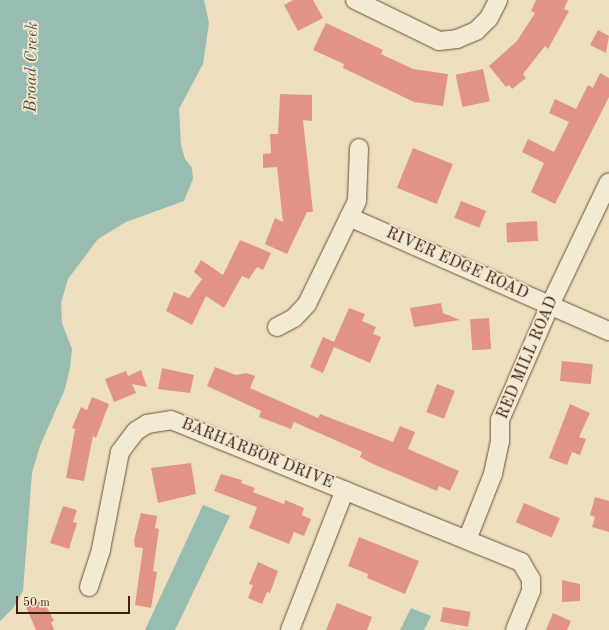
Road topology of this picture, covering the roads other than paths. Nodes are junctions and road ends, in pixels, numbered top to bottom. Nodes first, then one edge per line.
1 (355, 0) edge
2 (498, 0) edge
3 (359, 148) dead end
4 (609, 182) edge
5 (349, 217) junction
6 (550, 305) junction
7 (277, 326) dead end
8 (609, 331) edge
9 (345, 490) junction
10 (467, 540) junction
11 (89, 587) dead end
12 (290, 630) edge
13 (515, 630) edge

1 - 2 street
3 - 5 street
4 - 6 street, RED MILL ROAD
5 - 6 street, RIVER EDGE ROAD
5 - 7 street
6 - 8 street, RIVER EDGE ROAD
6 - 10 street, RED MILL ROAD
9 - 10 street, BARHARBOR DRIVE
9 - 11 street, BARHARBOR DRIVE
9 - 12 street
10 - 13 street, BARHARBOR DRIVE

